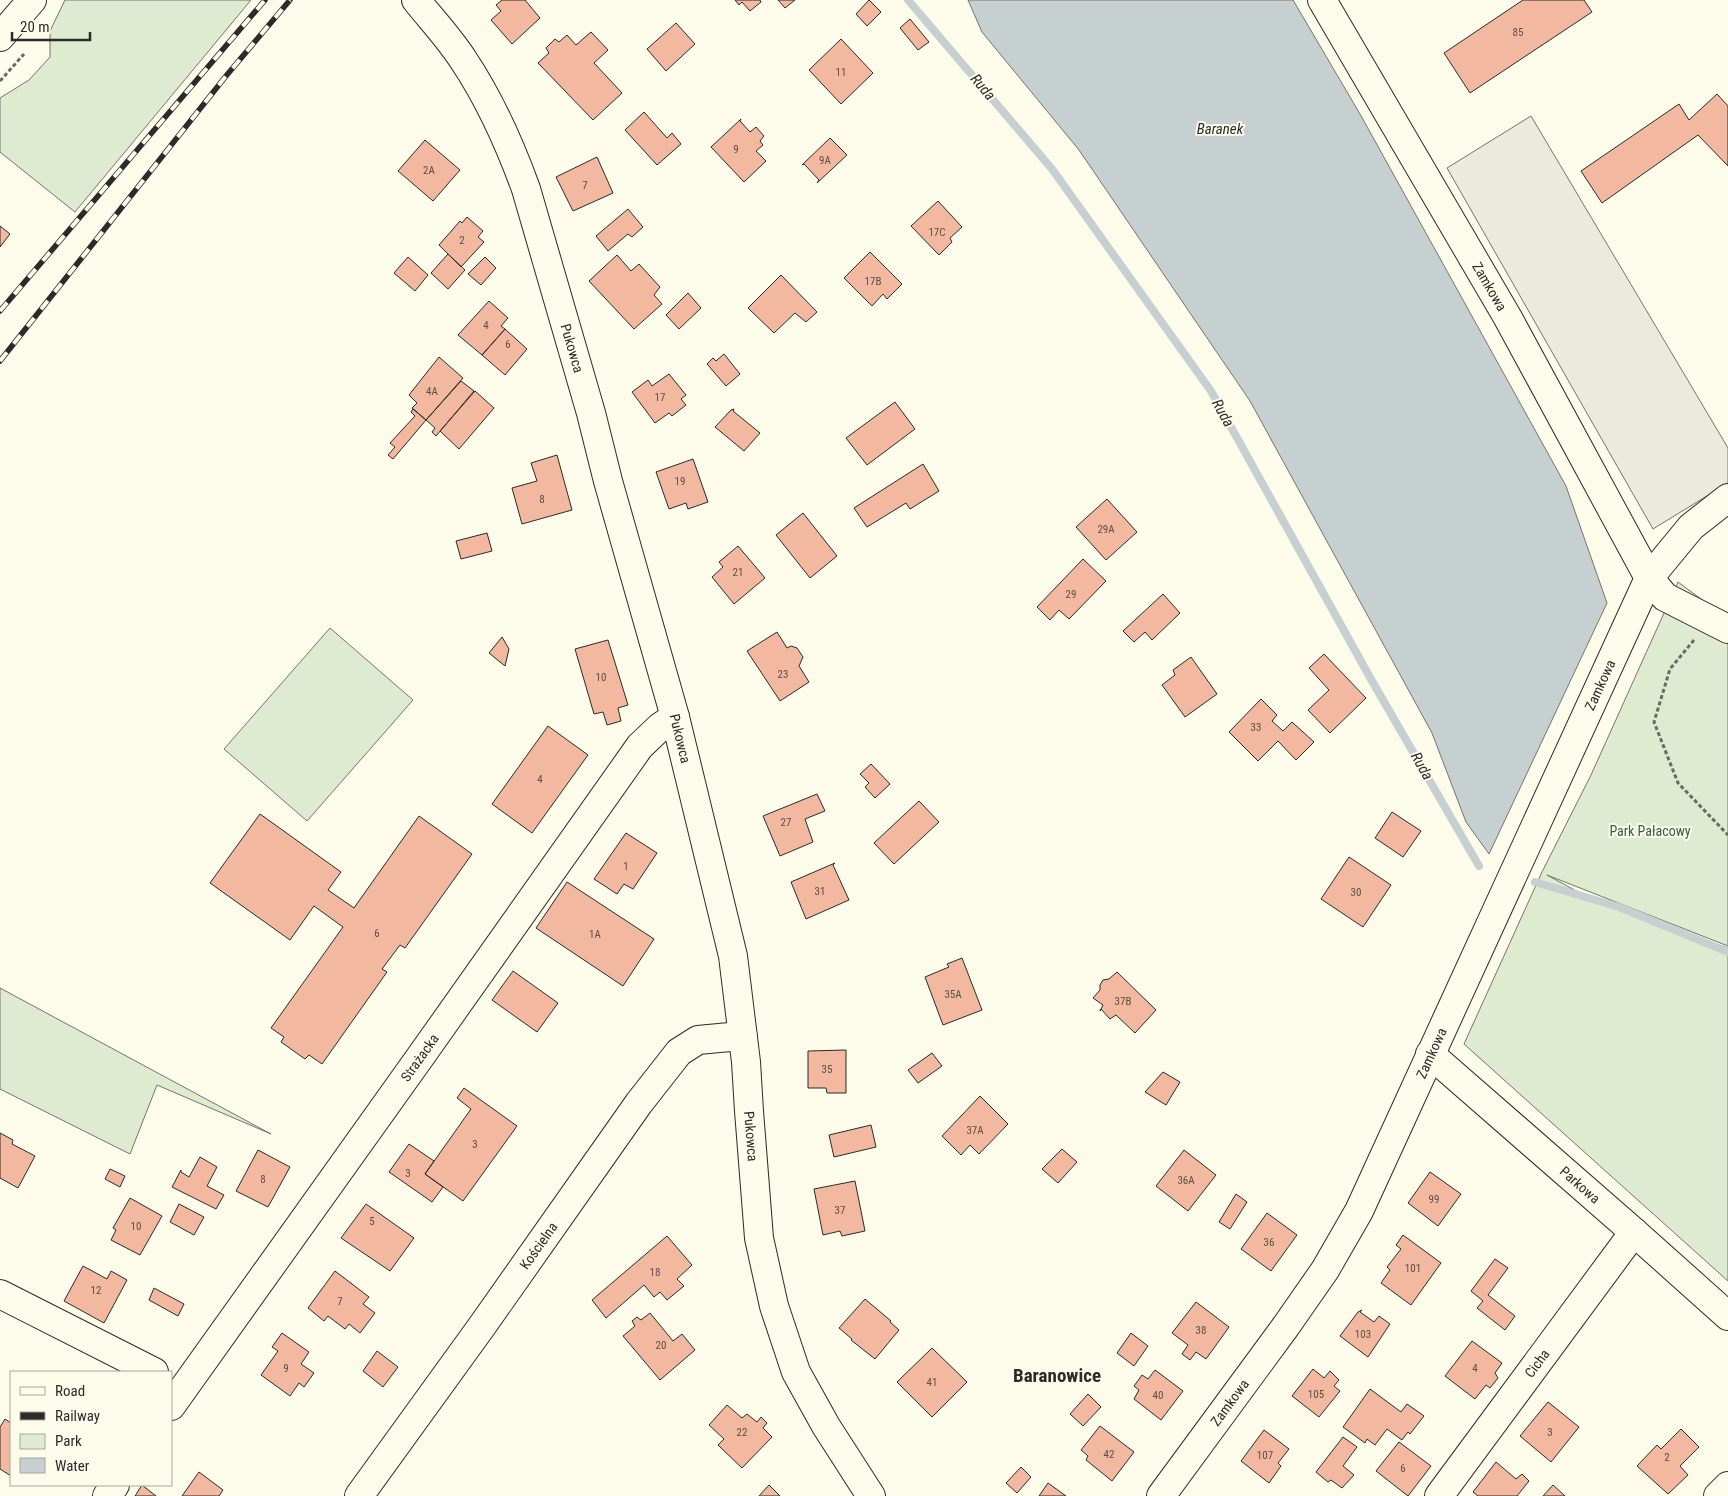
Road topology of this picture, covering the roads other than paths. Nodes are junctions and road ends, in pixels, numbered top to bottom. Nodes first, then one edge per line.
1 (32, 0) edge
2 (416, 0) edge
3 (1322, 0) edge
4 (0, 37) edge
5 (1728, 498) edge
6 (1649, 578) junction
7 (1719, 625) edge
8 (675, 717) junction
9 (743, 1037) junction
10 (1430, 1054) junction
11 (1634, 1232) junction
12 (0, 1294) edge
13 (1728, 1316) edge
14 (152, 1371) edge
15 (176, 1391) edge
16 (1728, 1486) edge
17 (359, 1496) edge
18 (871, 1496) edge
19 (1161, 1496) edge
20 (1439, 1496) edge
21 (1718, 1496) edge

1 - 4 street
2 - 8 street, Pukowca
3 - 6 street, Zamkowa
5 - 6 street, Zamkowa
6 - 7 street
6 - 10 street, Zamkowa
8 - 9 street, Pukowca
8 - 15 street, Strażacka
9 - 17 street, Kościelna
9 - 18 street, Pukowca
10 - 11 street, Parkowa
10 - 19 street, Zamkowa
11 - 13 street, Parkowa
11 - 20 street, Cicha
12 - 14 street
16 - 21 street

